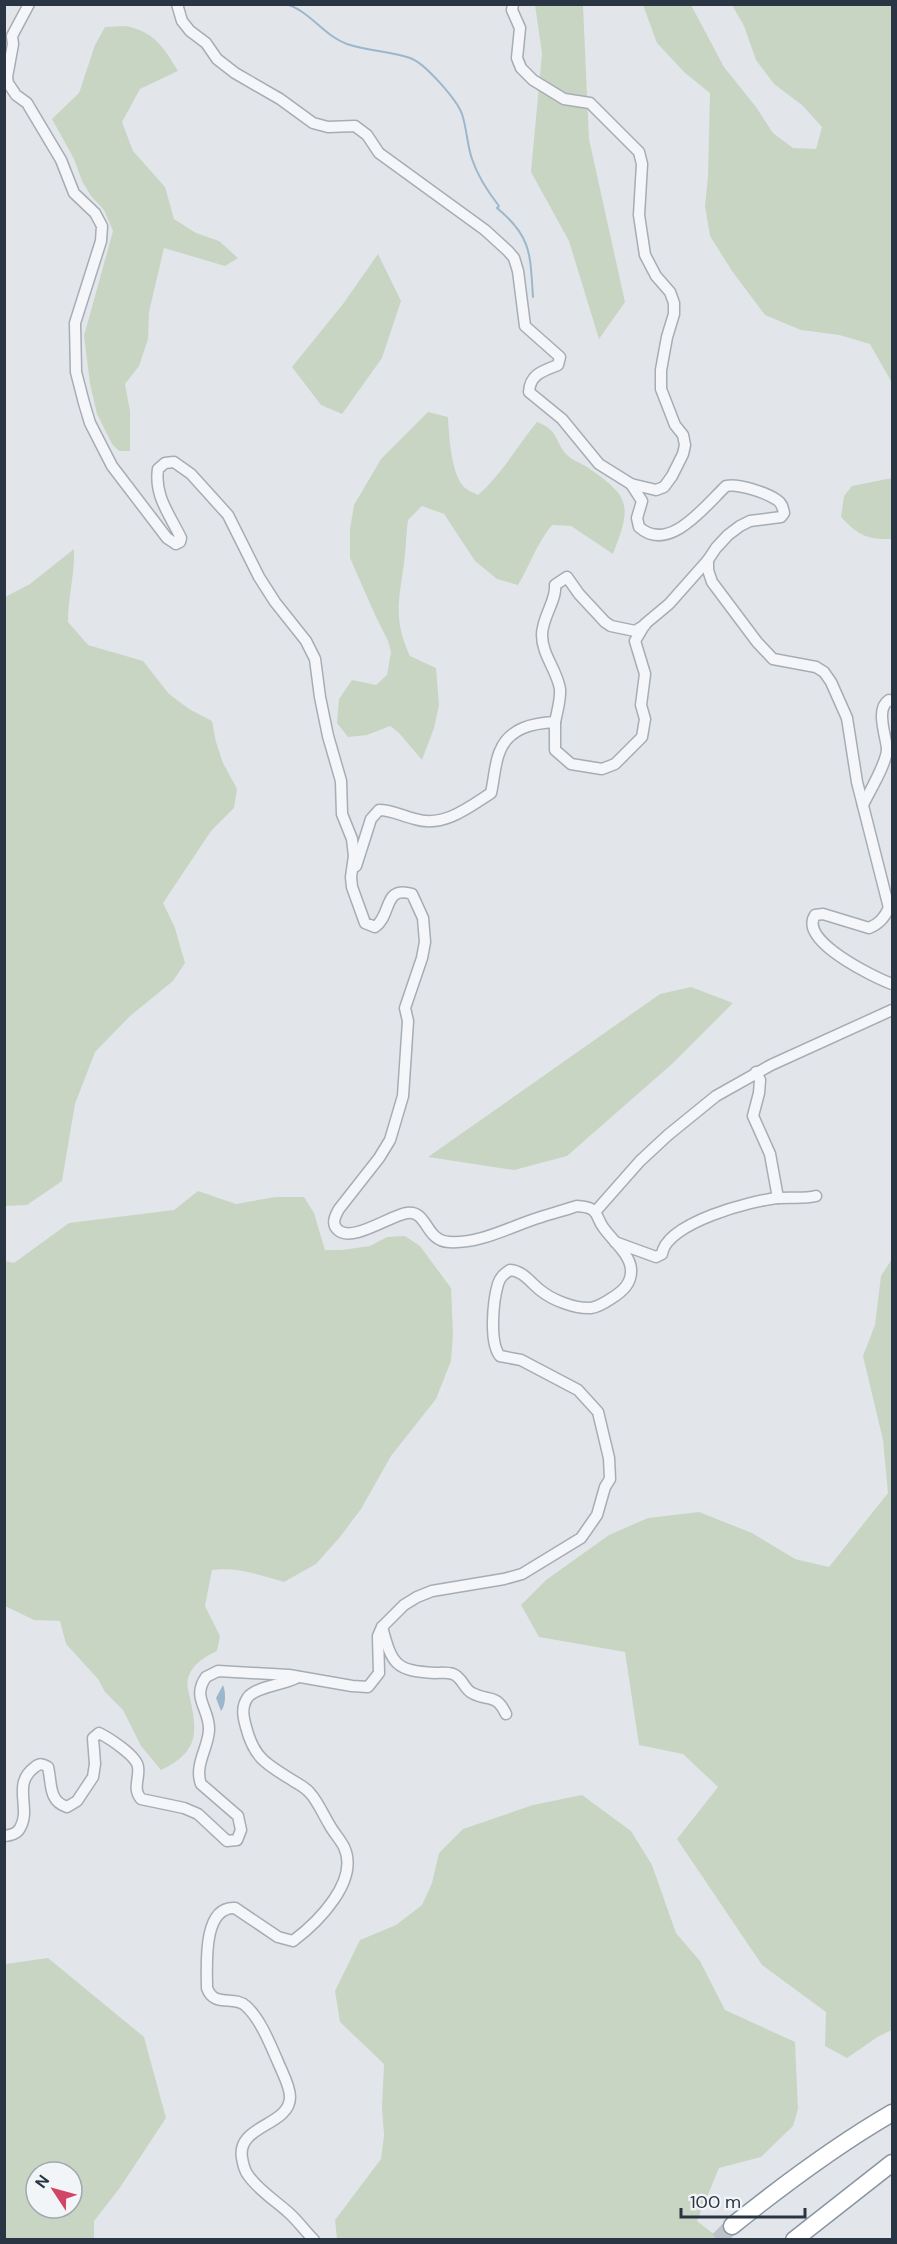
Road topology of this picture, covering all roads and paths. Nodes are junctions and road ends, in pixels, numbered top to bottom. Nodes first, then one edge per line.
1 (29, 4) edge
2 (177, 4) edge
3 (513, 4) edge
4 (8, 34) edge
5 (631, 484) junction
6 (708, 560) junction
7 (645, 624) junction
8 (892, 701) edge
9 (555, 722) junction
10 (863, 805) junction
11 (351, 877) junction
12 (892, 984) edge
13 (892, 1010) edge
14 (756, 1072) junction
15 (816, 1196) dead end
16 (778, 1198) junction
17 (595, 1212) junction
18 (614, 1242) junction
19 (382, 1628) junction
20 (299, 1677) junction
21 (506, 1713) dead end
22 (4, 1836) edge
23 (892, 2114) edge
24 (892, 2163) edge
25 (732, 2226) tunnel mouth
26 (314, 2240) edge
27 (794, 2240) edge

1 - 4 street
2 - 5 street
3 - 5 street
4 - 11 street
5 - 6 street
6 - 7 street
6 - 10 street
7 - 9 street
7 - 9 street
8 - 10 street
9 - 11 street
10 - 12 street
11 - 17 street
13 - 14 street
14 - 16 street
14 - 17 street
15 - 16 street
16 - 18 street
17 - 18 street
18 - 19 street
19 - 20 street
19 - 21 street
20 - 22 street
20 - 26 street
23 - 25 highway
24 - 27 highway

